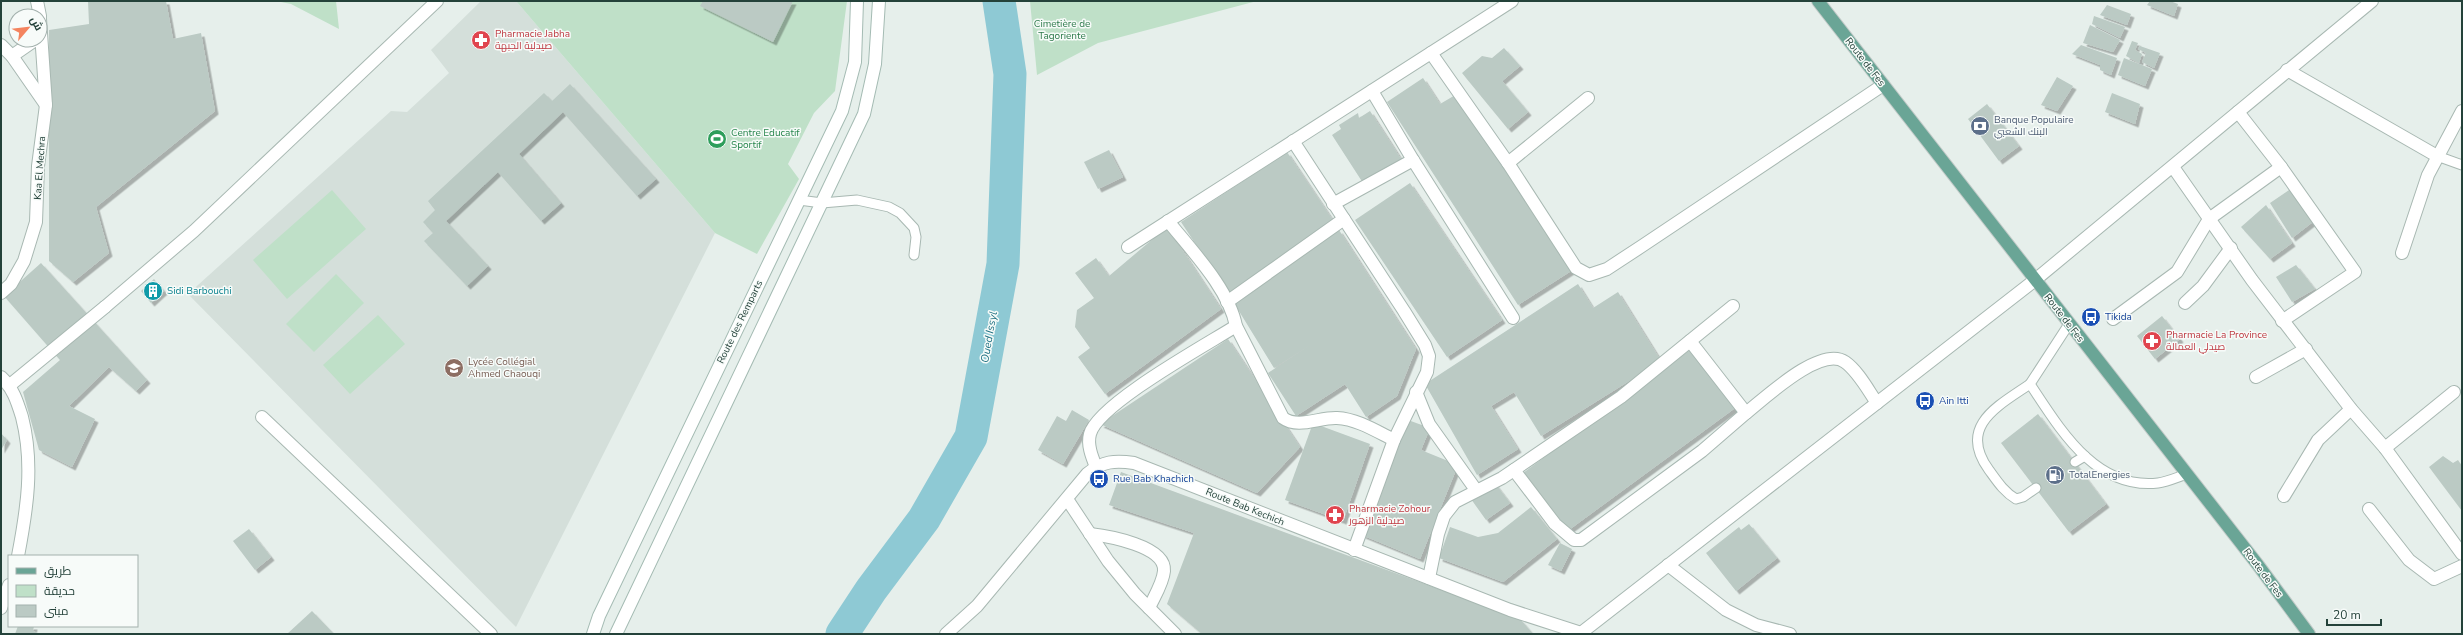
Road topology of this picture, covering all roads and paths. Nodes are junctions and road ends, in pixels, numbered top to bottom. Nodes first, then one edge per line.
1 (437, 1) edge
2 (857, 1) edge
3 (879, 1) edge
4 (1512, 1) edge
5 (1818, 1) edge
6 (2372, 1) edge
7 (1, 45) edge
8 (23, 48) edge
9 (40, 48) edge
10 (1431, 53) junction
11 (12, 56) junction
12 (2287, 70) junction
13 (1883, 85) junction
14 (1372, 91) junction
15 (1588, 98) dead end
16 (46, 104) junction
17 (2462, 111) edge
18 (2238, 112) junction
19 (1293, 141) junction
20 (2437, 156) junction
21 (1413, 160) junction
22 (1508, 163) junction
23 (2462, 165) edge
24 (2173, 167) junction
25 (2281, 168) junction
26 (799, 200) junction
27 (822, 203) junction
28 (1333, 204) junction
29 (1344, 219) junction
30 (2209, 219) junction
31 (1168, 221) junction
32 (1128, 247) dead end
33 (2231, 248) junction
34 (2402, 253) dead end
35 (914, 255) dead end
36 (2035, 280) junction
37 (1, 293) edge
38 (1227, 302) junction
39 (2185, 303) dead end
40 (1733, 306) dead end
41 (1514, 318) dead end
42 (2112, 319) dead end
43 (2282, 321) junction
44 (2069, 324) junction
45 (1236, 326) junction
46 (1690, 342) junction
47 (2306, 350) junction
48 (2256, 377) dead end
49 (5, 381) edge
50 (2030, 384) junction
51 (1416, 392) junction
52 (2454, 392) dead end
53 (1877, 403) junction
54 (2351, 409) junction
55 (1746, 413) junction
56 (262, 417) dead end
57 (1394, 440) junction
58 (2385, 448) junction
59 (2085, 456) junction
60 (2075, 462) dead end
61 (1096, 467) junction
62 (1514, 470) junction
63 (2187, 474) junction
64 (2036, 488) dead end
65 (1476, 490) junction
66 (2284, 496) dead end
67 (1067, 499) junction
68 (2370, 509) dead end
69 (1090, 534) junction
70 (1354, 550) junction
71 (2462, 554) edge
72 (18, 555) edge
73 (1668, 565) junction
74 (2462, 566) edge
75 (1429, 578) junction
76 (8, 588) edge
77 (1, 608) edge
78 (1149, 608) junction
79 (491, 634) edge
80 (593, 634) edge
81 (616, 634) edge
82 (946, 634) edge
83 (1175, 634) edge
84 (1581, 634) edge
85 (1790, 634) edge
86 (2309, 634) edge

1 - 49 street
2 - 26 street, Route des Remparts
3 - 27 street
4 - 10 street
5 - 13 main road, Route de Fes
6 - 12 street
7 - 11 street
8 - 11 street
9 - 16 street, Kaa El Mechra
10 - 14 street
10 - 22 street
11 - 16 street
12 - 18 street
12 - 20 street
13 - 22 street
13 - 36 main road, Route de Fes
14 - 19 street
14 - 21 street
15 - 22 street
16 - 37 street, Kaa El Mechra
17 - 20 street
18 - 24 street
18 - 25 street
19 - 28 street
19 - 31 street
20 - 23 lane
20 - 34 street
21 - 28 street
21 - 41 street
24 - 30 street
24 - 36 street
25 - 30 street
25 - 43 street
26 - 27 lane
26 - 80 street, Route des Remparts
27 - 35 lane
27 - 81 street
28 - 29 street
29 - 38 street
29 - 51 street
30 - 33 street
30 - 42 street
31 - 32 street
31 - 38 street
33 - 39 street
33 - 43 street
36 - 44 main road, Route de Fes
36 - 53 street
38 - 45 street
40 - 46 street
43 - 47 street
44 - 50 lane
44 - 63 main road, Route de Fes
45 - 57 street
45 - 61 street
46 - 55 street
46 - 62 street
47 - 48 street
47 - 54 street
49 - 72 street
50 - 59 lane
50 - 64 lane
51 - 57 street
51 - 65 street
52 - 58 street
53 - 55 street
53 - 73 street
54 - 58 street
54 - 66 street
55 - 62 street
56 - 79 street
57 - 70 street
58 - 71 street
59 - 60 lane
59 - 63 lane
61 - 67 street, Route Bab Kechich
61 - 70 street, Route Bab Kechich
62 - 65 street
63 - 86 main road, Route de Fes
65 - 75 street
67 - 69 street
67 - 82 street, Route Bab Kechich
68 - 74 street
69 - 78 street
69 - 78 street
70 - 75 street, Route Bab Kechich
73 - 84 street
73 - 85 street
75 - 84 street, Route Bab Kechich
76 - 77 street
78 - 83 street

